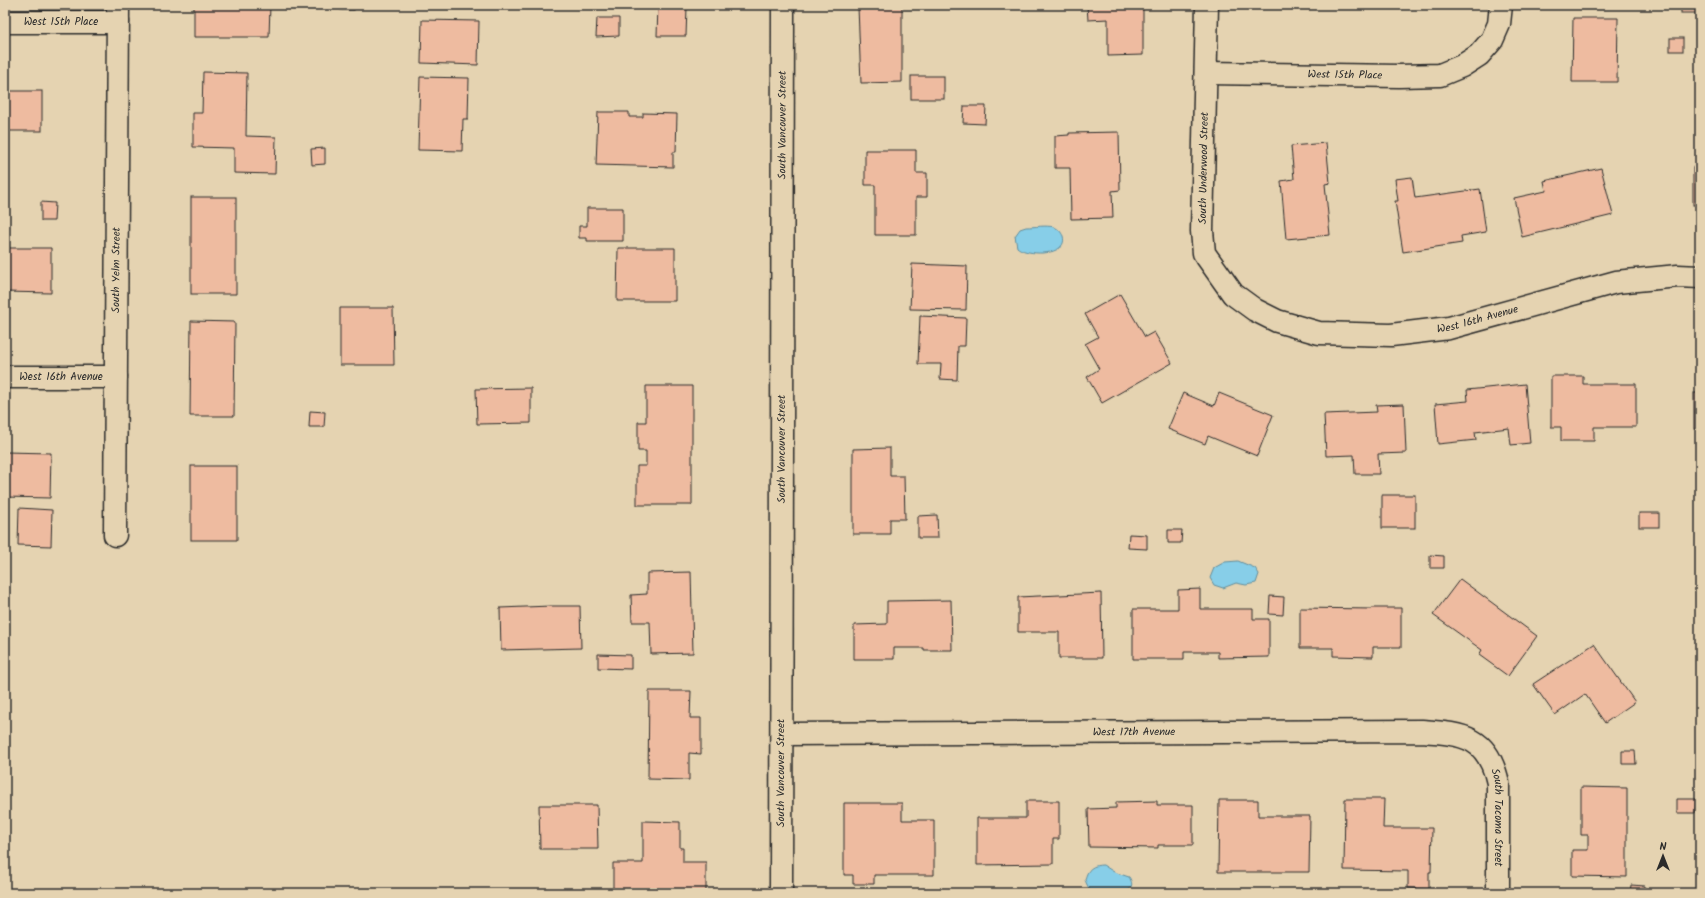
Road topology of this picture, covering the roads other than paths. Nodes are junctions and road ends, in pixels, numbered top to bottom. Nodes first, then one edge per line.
1 (783, 5) edge
2 (1207, 5) edge
3 (1501, 5) edge
4 (118, 14) edge
5 (5, 22) edge
6 (1206, 73) junction
7 (1700, 277) edge
8 (1255, 310) joint
9 (5, 377) edge
10 (116, 377) junction
11 (115, 535) dead end
12 (782, 734) junction
13 (1482, 747) joint
14 (781, 893) edge
15 (1498, 893) edge

1 - 12 street, South Vancouver Street
2 - 6 street, South Underwood Street
3 - 6 street, West 15th Place
4 - 5 street, West 15th Place
4 - 10 street, South Yelm Street
6 - 8 street, South Underwood Street
7 - 8 street, West 16th Avenue
9 - 10 street, West 16th Avenue
10 - 11 street, South Yelm Street
12 - 13 street, West 17th Avenue
12 - 14 street, South Vancouver Street
13 - 15 street, South Tacoma Street

